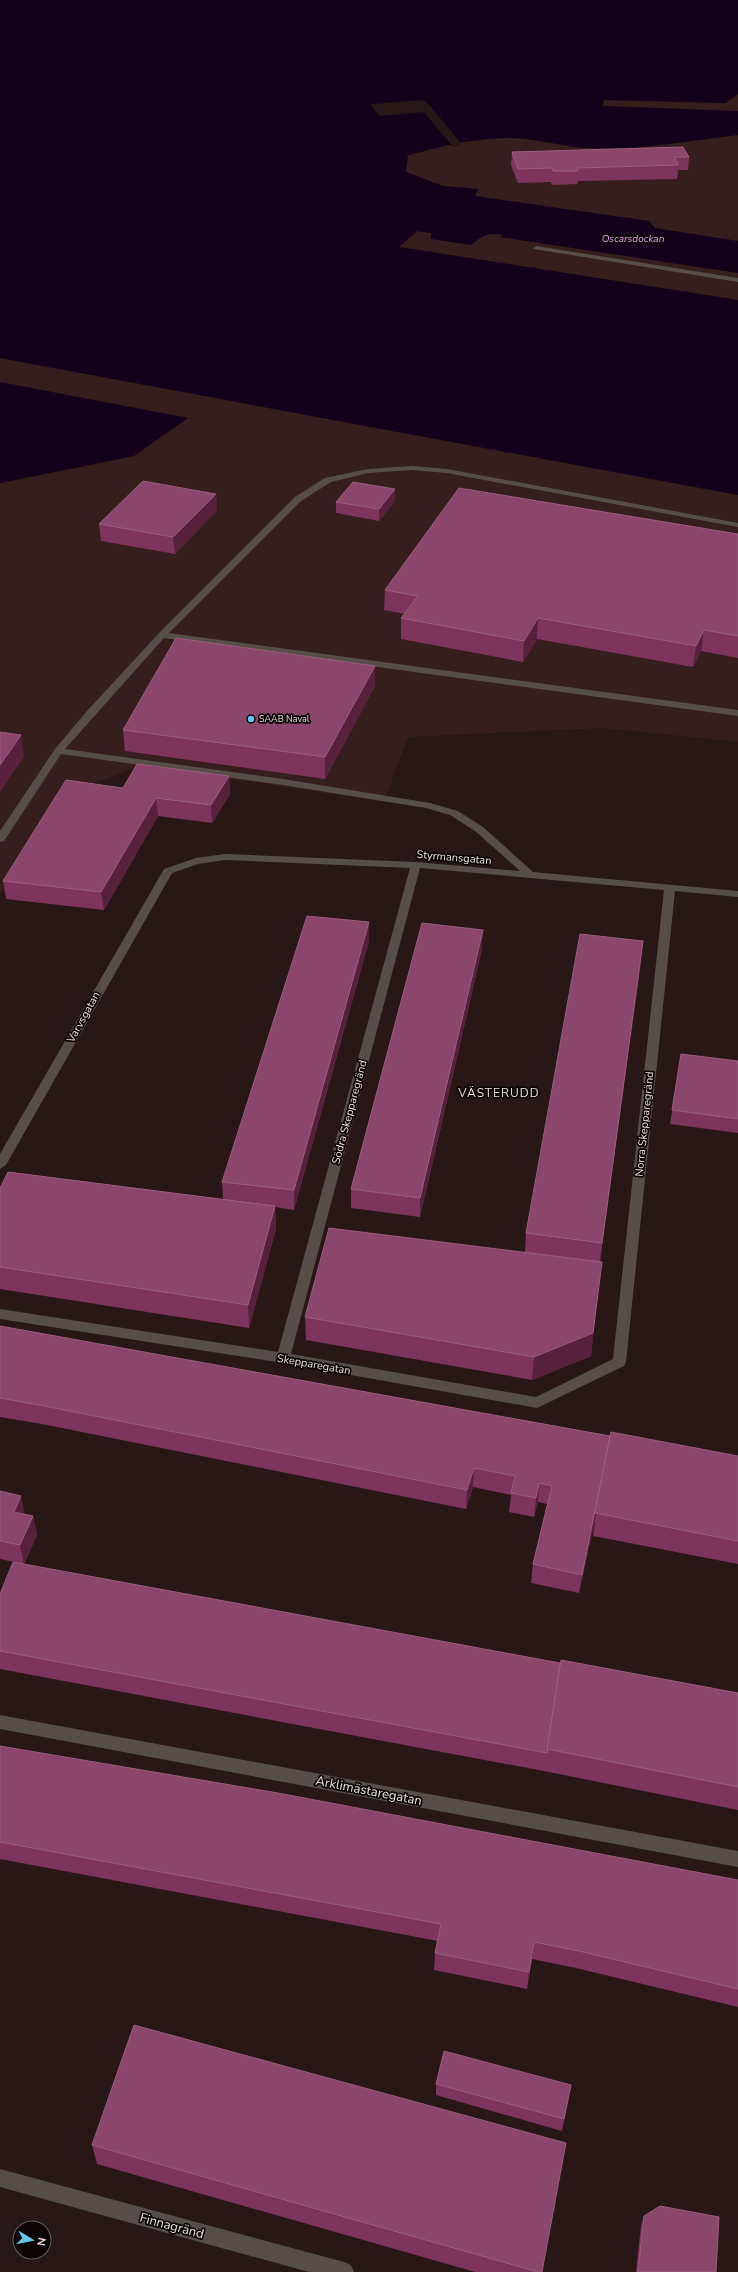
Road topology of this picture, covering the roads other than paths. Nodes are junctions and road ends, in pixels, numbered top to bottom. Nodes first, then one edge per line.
1 (536, 248) dead end
2 (738, 280) edge
3 (738, 525) edge
4 (162, 635) junction
5 (738, 713) edge
6 (58, 752) junction
7 (0, 839) edge
8 (416, 865) junction
9 (168, 871) joint
10 (530, 875) junction
11 (670, 887) junction
12 (738, 894) edge
13 (0, 1165) edge
14 (0, 1314) edge
15 (283, 1358) junction
16 (619, 1362) joint
17 (0, 1722) edge
18 (738, 1858) edge
19 (0, 2178) edge
20 (344, 2272) edge

1 - 2 street
3 - 4 street
4 - 5 street
4 - 6 street
6 - 7 street
6 - 10 street
8 - 9 street, Styrmansgatan
8 - 10 street, Styrmansgatan
8 - 15 street, Södra Skepparegränd
9 - 13 street, Varvsgatan
10 - 11 street, Styrmansgatan
11 - 12 street, Styrmansgatan
11 - 16 street, Norra Skepparegränd
14 - 15 street, Skepparegatan
15 - 16 street, Skepparegatan
17 - 18 street, Arklimästaregatan
19 - 20 street, Finnagränd

